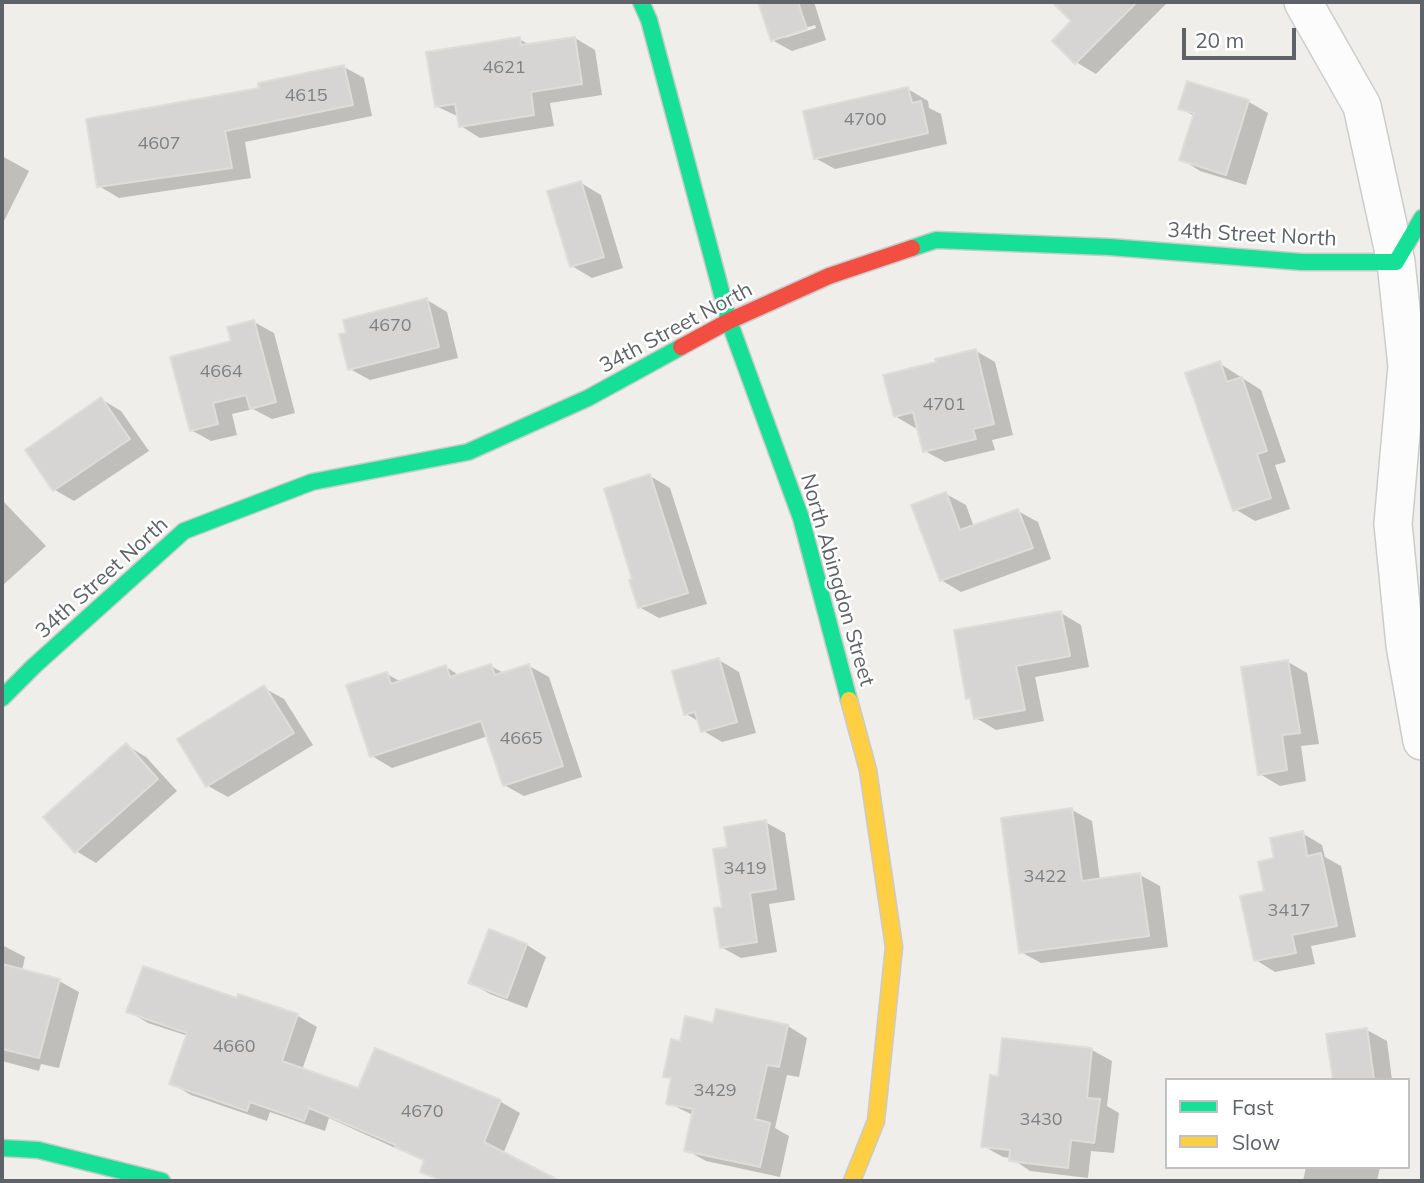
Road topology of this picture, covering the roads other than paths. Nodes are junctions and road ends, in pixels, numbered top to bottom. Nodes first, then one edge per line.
1 (641, 2) edge
2 (1303, 2) edge
3 (1422, 218) edge
4 (1396, 262) junction
5 (729, 321) junction
6 (1414, 377) edge
7 (2, 698) edge
8 (1422, 741) edge
9 (2, 1148) edge
10 (162, 1181) edge
11 (852, 1181) edge

1 - 5 street, North Abingdon Street
2 - 4 street
3 - 4 street
4 - 5 street, 34th Street North
4 - 6 street
5 - 7 street, 34th Street North
5 - 11 street, North Abingdon Street
6 - 8 street
9 - 10 street

